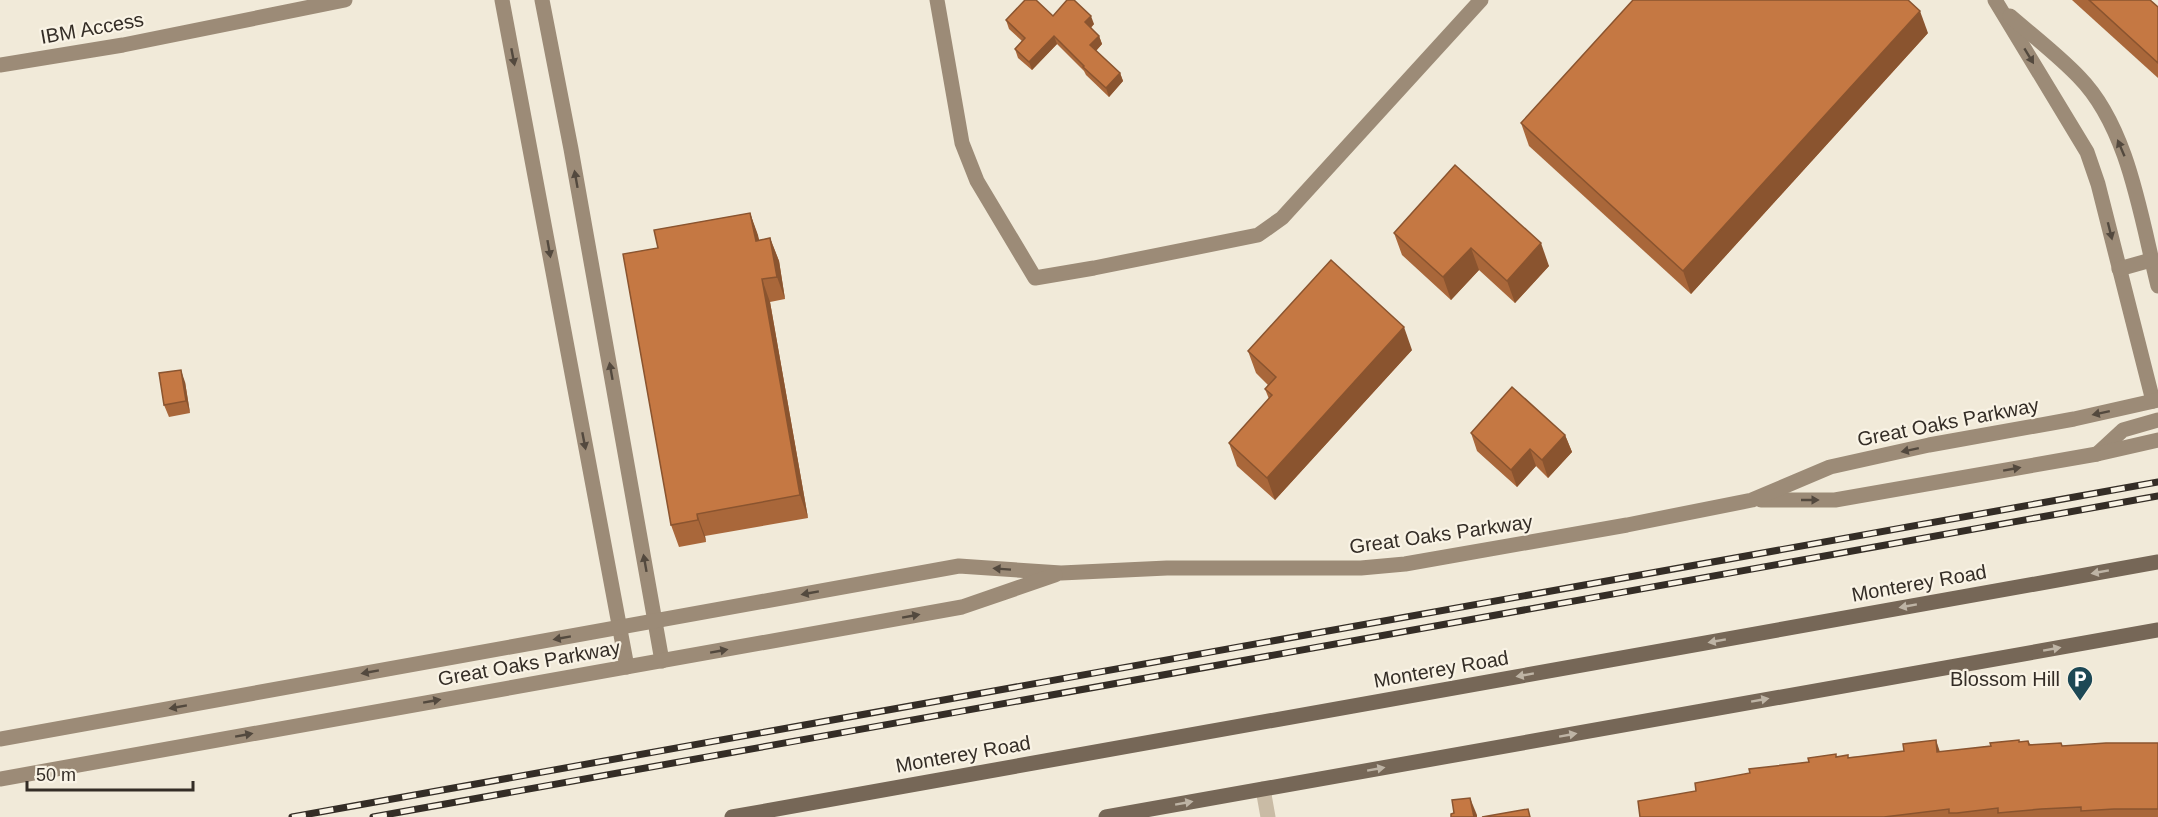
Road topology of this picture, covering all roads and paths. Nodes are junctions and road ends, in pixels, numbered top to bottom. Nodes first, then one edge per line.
1 (345, 0) edge
2 (502, 0) edge
3 (542, 0) edge
4 (937, 0) edge
5 (1481, 0) edge
6 (1997, 3) edge
7 (0, 65) edge
8 (2151, 260) junction
9 (2119, 269) junction
10 (2158, 286) edge
11 (2155, 400) edge
12 (2158, 420) edge
13 (2158, 440) edge
14 (2097, 454) junction
15 (1752, 500) junction
16 (2158, 562) edge
17 (1061, 573) junction
18 (655, 621) junction
19 (619, 627) junction
20 (2158, 630) edge
21 (662, 662) junction
22 (627, 667) junction
23 (0, 739) edge
24 (0, 779) edge
25 (1263, 789) junction
26 (732, 817) edge
27 (1106, 817) edge
28 (1268, 817) edge

1 - 7 main road, IBM Access
2 -> 19 main road
18 -> 3 main road
4 - 5 main road
8 -> 6 main road
6 -> 9 main road
8 - 9 main road
8 - 10 main road
9 - 11 main road
11 -> 15 main road, Great Oaks Parkway
12 - 14 main road
13 - 14 main road, Great Oaks Parkway
15 -> 14 main road, Great Oaks Parkway
15 - 17 main road, Great Oaks Parkway
16 -> 26 main road, Monterey Road
17 -> 18 main road, Great Oaks Parkway
21 -> 17 main road, Great Oaks Parkway
18 - 19 main road, Great Oaks Parkway
18 - 21 main road
19 - 22 main road
19 -> 23 main road, Great Oaks Parkway
25 -> 20 main road
21 - 22 main road, Great Oaks Parkway
24 -> 22 main road, Great Oaks Parkway
27 -> 25 main road
25 - 28 street

